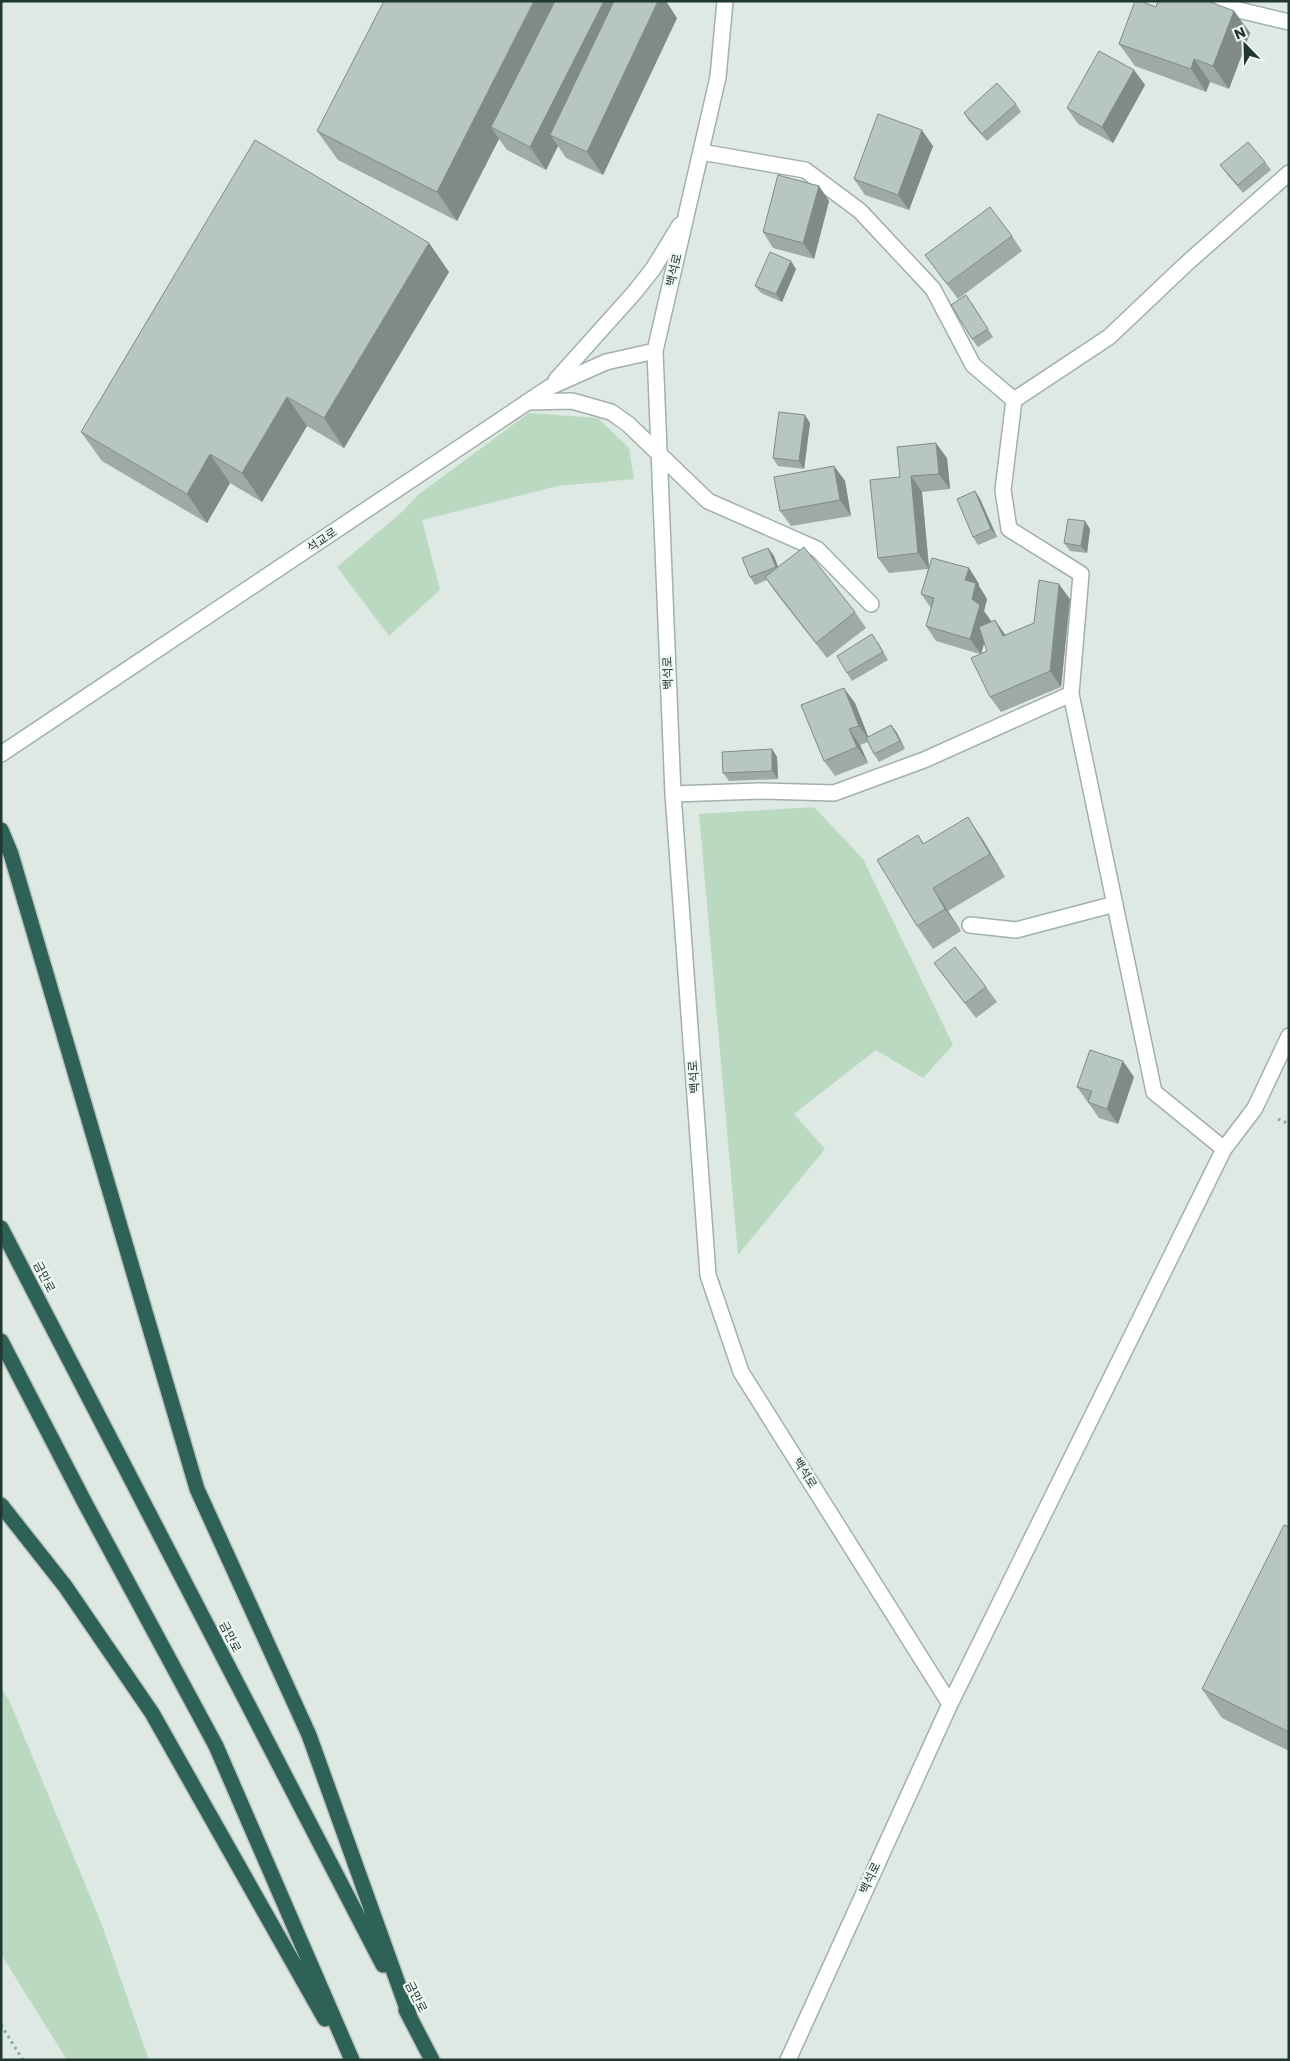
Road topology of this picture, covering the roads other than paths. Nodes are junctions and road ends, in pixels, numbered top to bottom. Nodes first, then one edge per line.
1 (725, 1) edge
2 (1201, 1) edge
3 (1289, 22) edge
4 (701, 152) junction
5 (1289, 173) edge
6 (687, 212) junction
7 (655, 351) junction
8 (550, 387) junction
9 (1014, 400) junction
10 (527, 402) junction
11 (659, 456) junction
12 (871, 604) dead end
13 (1071, 694) junction
14 (1, 754) edge
15 (673, 794) junction
16 (1, 830) edge
17 (1115, 904) junction
18 (970, 926) dead end
19 (1289, 1036) edge
20 (1224, 1149) junction
21 (1, 1228) edge
22 (1, 1341) edge
23 (1, 1504) edge
24 (950, 1704) junction
25 (410, 2017) junction
26 (348, 2060) edge
27 (352, 2060) edge
28 (432, 2060) edge
29 (788, 2060) edge

1 - 4 street, 백석로
2 - 3 street
4 - 6 street, 백석로
4 - 9 street
5 - 9 street
6 - 7 street, 백석로
6 - 8 street
7 - 8 street, 석교로
7 - 11 street, 백석로
8 - 10 street, 석교로
9 - 13 street
10 - 11 street
10 - 14 street, 석교로
11 - 12 street
11 - 15 street, 백석로
13 - 15 street
13 - 17 street
15 - 24 street, 백석로
16 - 25 highway
17 - 18 street
17 - 20 street
19 - 20 street
20 - 24 street
21 - 25 highway, 금만로
22 - 27 highway
23 - 26 highway
24 - 29 street, 백석로
25 - 28 highway, 금만로

